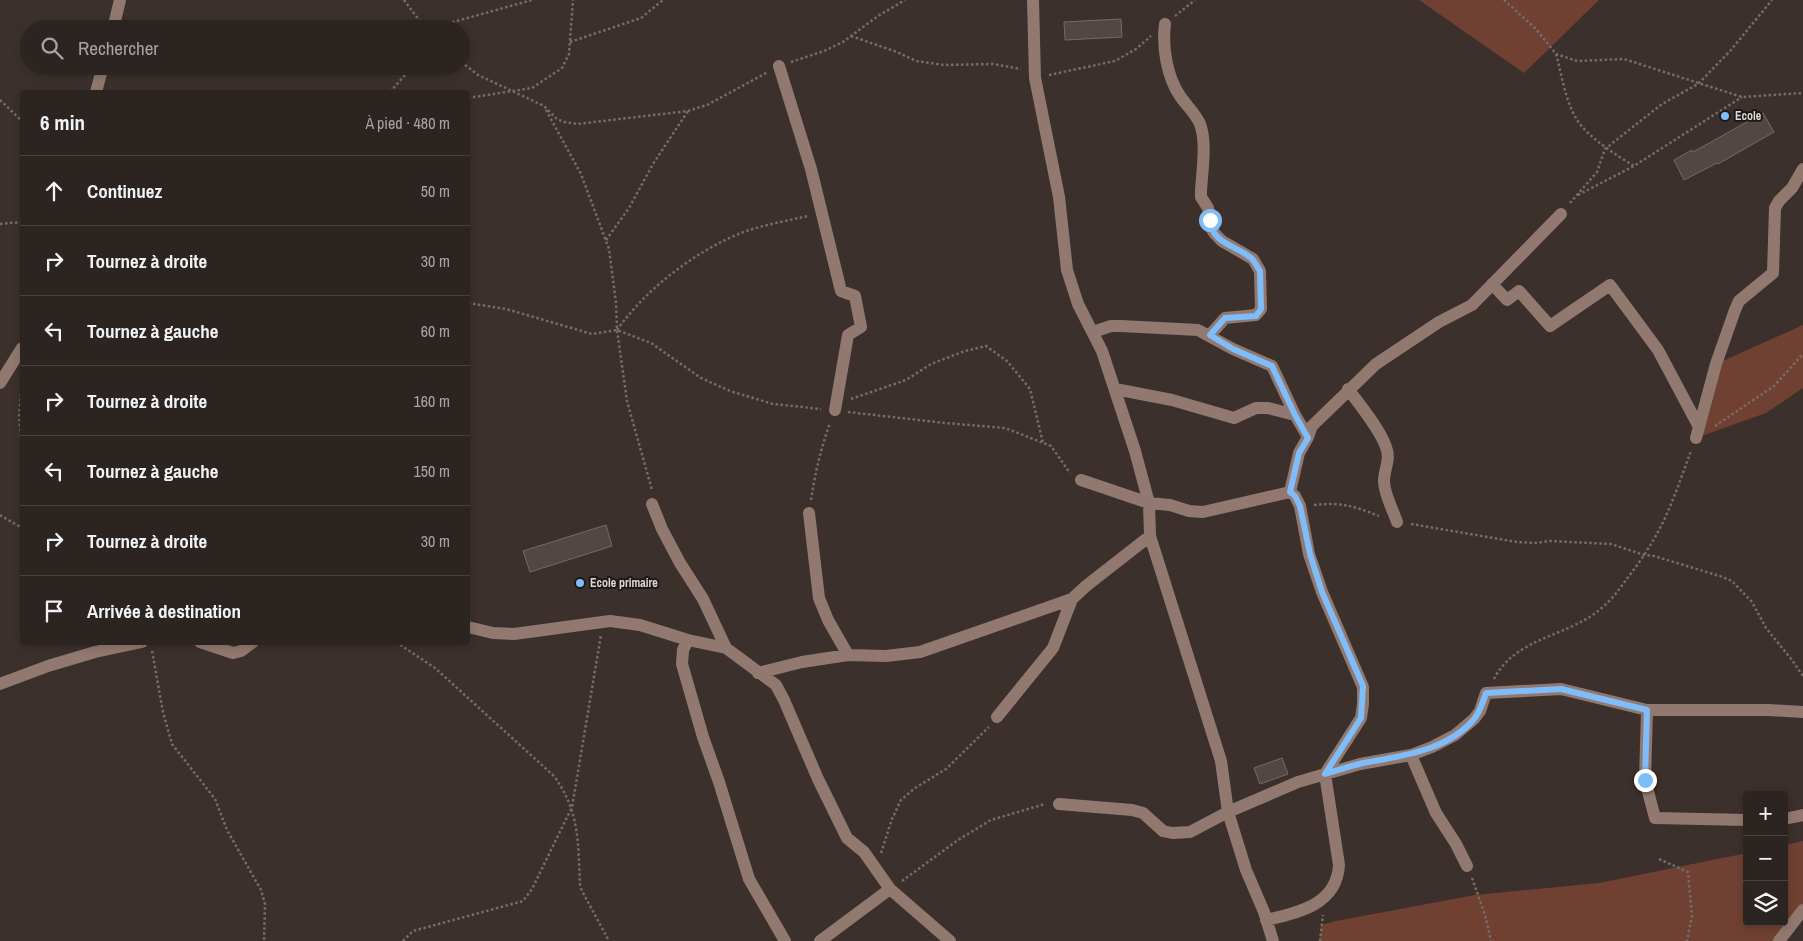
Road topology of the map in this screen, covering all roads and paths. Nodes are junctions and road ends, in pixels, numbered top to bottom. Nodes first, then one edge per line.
1 (120, 0) edge
2 (404, 0) edge
3 (532, 0) edge
4 (573, 0) edge
5 (663, 0) edge
6 (905, 0) edge
7 (1033, 0) edge
8 (1504, 0) edge
9 (1772, 0) edge
10 (115, 20) edge
11 (419, 20) edge
12 (460, 20) edge
13 (1165, 24) dead end
14 (570, 42) junction
15 (1556, 54) junction
16 (779, 66) junction
17 (470, 69) edge
18 (101, 75) edge
19 (405, 75) edge
20 (1698, 84) junction
21 (97, 90) edge
22 (392, 90) edge
23 (510, 91) junction
24 (1803, 93) edge
25 (1742, 97) junction
26 (470, 98) edge
27 (0, 100) edge
28 (544, 106) junction
29 (688, 111) junction
30 (20, 119) edge
31 (1605, 149) junction
32 (1634, 166) junction
33 (1803, 169) edge
34 (1577, 196) junction
35 (822, 212) junction
36 (1561, 214) joint
37 (20, 222) edge
38 (0, 224) edge
39 (606, 240) junction
40 (1492, 284) junction
41 (470, 303) edge
42 (617, 330) junction
43 (1093, 332) junction
44 (1210, 335) junction
45 (20, 351) edge
46 (1803, 354) edge
47 (0, 383) edge
48 (1348, 388) junction
49 (1115, 389) junction
50 (20, 405) edge
51 (835, 410) junction
52 (1295, 415) junction
53 (20, 426) edge
54 (1698, 432) junction
55 (1308, 438) junction
56 (1043, 443) junction
57 (1081, 480) joint
58 (1290, 492) junction
59 (1149, 503) junction
60 (652, 504) joint
61 (1300, 506) junction
62 (810, 514) joint
63 (0, 515) edge
64 (1398, 522) junction
65 (20, 527) edge
66 (1150, 536) junction
67 (1644, 555) junction
68 (1072, 599) junction
69 (610, 621) junction
70 (470, 627) edge
71 (688, 640) junction
72 (128, 645) edge
73 (151, 645) edge
74 (209, 645) edge
75 (249, 645) edge
76 (400, 645) edge
77 (726, 648) junction
78 (848, 655) junction
79 (758, 673) junction
80 (1803, 676) edge
81 (0, 684) edge
82 (1486, 693) junction
83 (1647, 710) junction
84 (1803, 712) edge
85 (997, 716) joint
86 (1411, 755) junction
87 (1325, 774) junction
88 (1059, 804) joint
89 (572, 807) junction
90 (1228, 812) junction
91 (1803, 815) edge
92 (1788, 818) edge
93 (1743, 820) edge
94 (1659, 859) dead end
95 (1467, 866) joint
96 (876, 869) junction
97 (890, 889) junction
98 (1328, 896) junction
99 (1803, 910) edge
100 (1266, 920) junction
101 (264, 941) edge
102 (403, 941) edge
103 (609, 941) edge
104 (784, 941) edge
105 (820, 941) edge
106 (950, 941) edge
107 (1273, 941) edge
108 (1320, 941) edge
109 (1490, 941) edge
110 (1687, 941) edge
111 (1779, 941) edge

1 - 10 street
2 - 11 path
3 - 12 path
4 - 14 path
5 - 14 path
6 - 16 path
7 - 43 street
8 - 15 path
9 - 20 path
13 - 44 street
14 - 23 path
15 - 20 path
15 - 31 path
16 - 29 path
16 - 35 street
17 - 23 path
18 - 21 street
19 - 22 path
20 - 25 path
20 - 31 path
23 - 26 path
23 - 28 path
24 - 25 path
25 - 32 path
27 - 30 path
28 - 29 path
28 - 39 path
29 - 39 path
31 - 32 path
31 - 34 path
32 - 34 path
33 - 54 street
34 - 36 path
35 - 42 path
35 - 51 street
36 - 40 street
37 - 38 path
39 - 42 path
40 - 48 street
40 - 54 street
41 - 42 path
42 - 51 path
42 - 60 path
43 - 44 street
43 - 49 street
44 - 52 street
45 - 47 street
46 - 54 path
48 - 55 street
48 - 64 street
49 - 52 street
49 - 59 street
50 - 53 path
51 - 56 path
51 - 56 path
51 - 62 path
52 - 55 street
54 - 67 path
55 - 58 street
56 - 57 path
57 - 59 street
58 - 59 street
58 - 61 street
59 - 66 street
60 - 77 street
61 - 64 path
61 - 87 street
62 - 78 street
63 - 65 path
64 - 67 path
66 - 68 street
66 - 90 street
67 - 80 path
67 - 82 path
68 - 78 street
68 - 85 street
69 - 70 street
69 - 71 street
69 - 89 path
71 - 77 street
71 - 104 street
72 - 81 street
73 - 101 path
74 - 75 street
76 - 89 path
77 - 79 street
78 - 79 street
79 - 96 street
82 - 83 street
82 - 86 street
83 - 84 street
83 - 93 street
85 - 96 path
86 - 87 street
86 - 95 street
87 - 90 street
87 - 98 street
88 - 90 street
88 - 97 path
89 - 102 path
89 - 103 path
90 - 100 street
91 - 92 street
94 - 110 path
95 - 109 path
96 - 97 street
97 - 105 street
97 - 106 street
98 - 100 street
98 - 108 path
99 - 111 street
100 - 107 street

